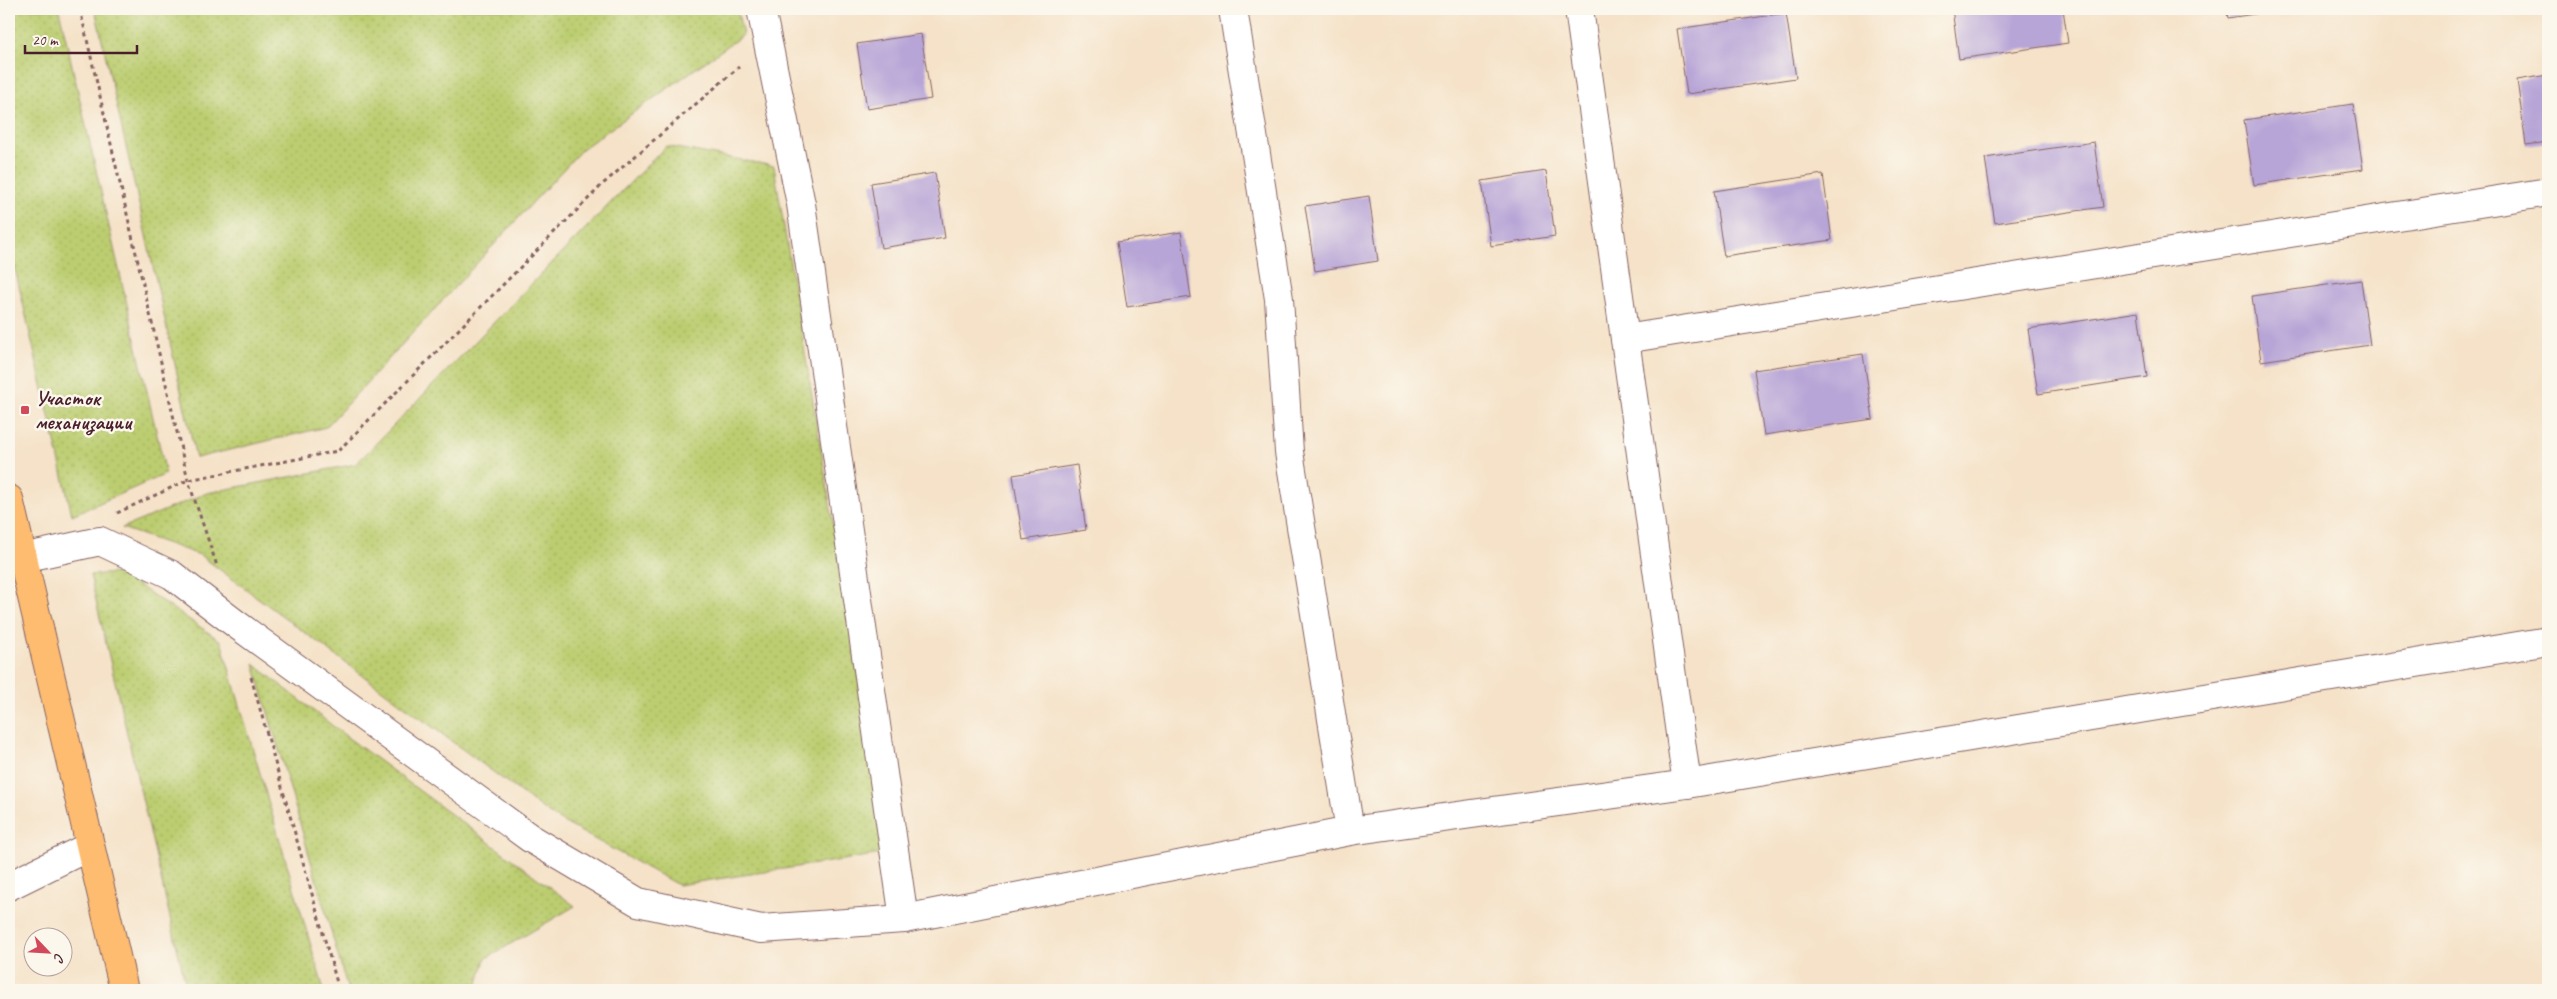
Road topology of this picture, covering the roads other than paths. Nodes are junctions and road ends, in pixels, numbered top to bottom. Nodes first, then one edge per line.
1 (761, 9) edge
2 (1233, 9) edge
3 (1579, 9) edge
4 (2548, 192) edge
5 (1625, 339) junction
6 (9, 499) edge
7 (23, 558) junction
8 (2548, 641) edge
9 (1687, 784) junction
10 (1350, 831) junction
11 (90, 846) junction
12 (9, 886) edge
13 (904, 919) junction
14 (124, 990) edge

1 - 13 street
2 - 10 street
3 - 5 street
4 - 5 street
5 - 9 street
6 - 7 main road
7 - 11 main road
7 - 13 street
8 - 9 street
9 - 10 street
10 - 13 street
11 - 12 street
11 - 14 main road

